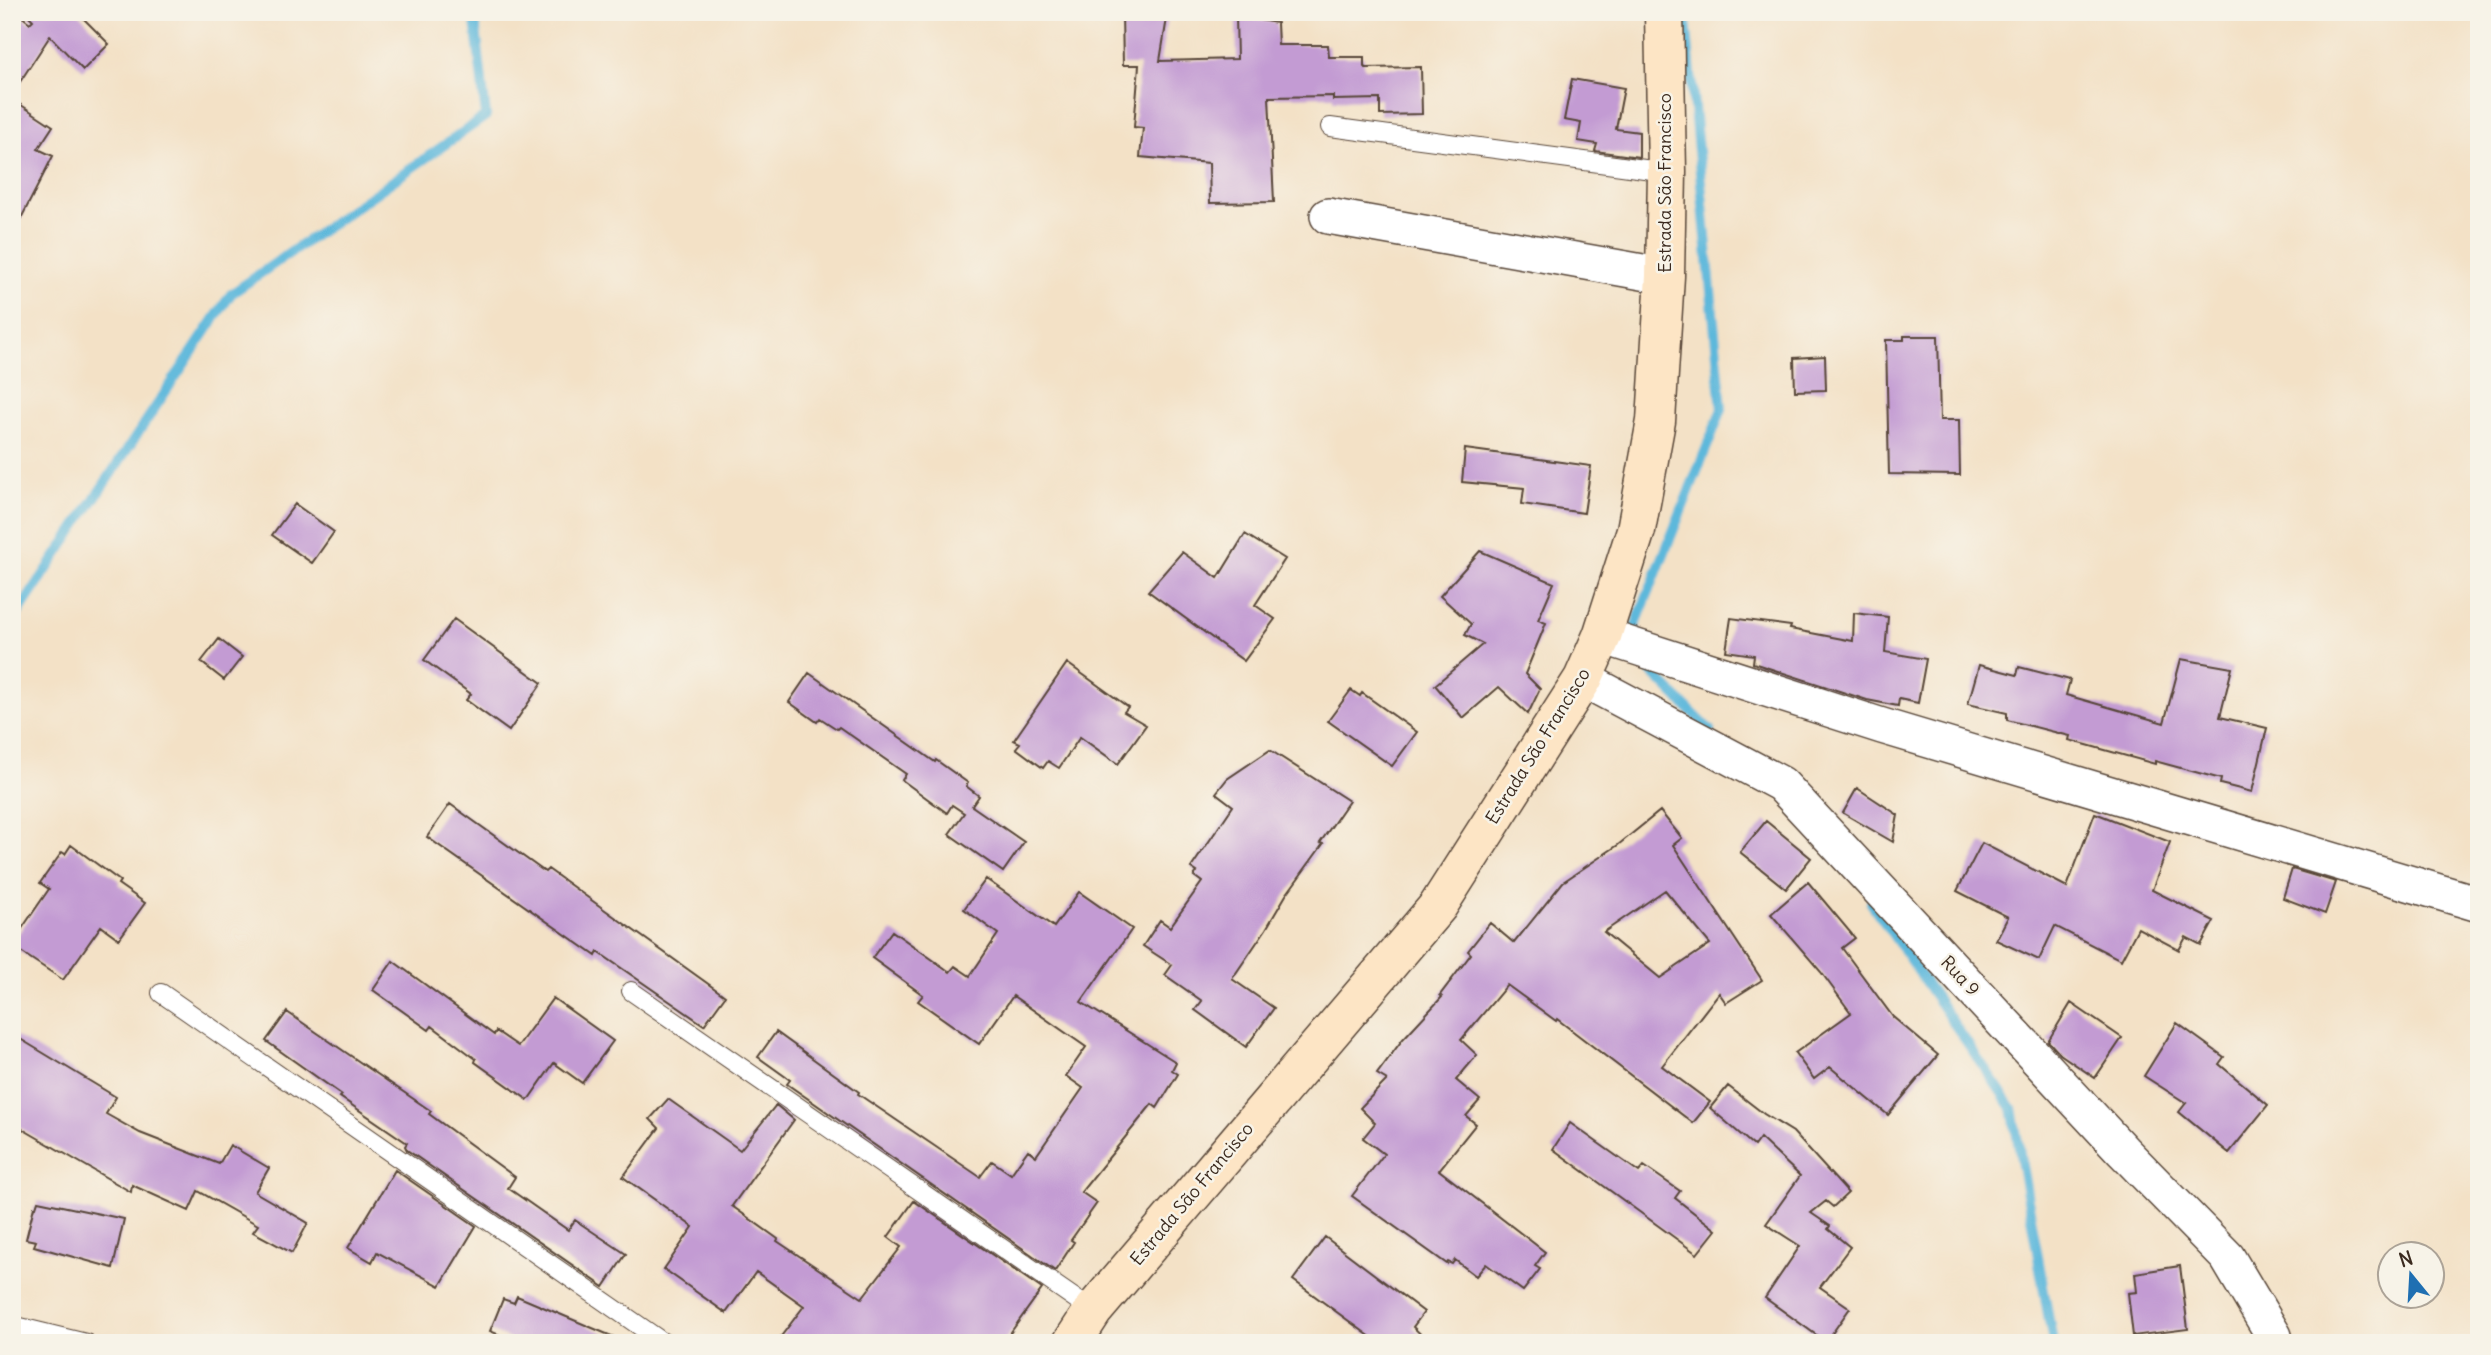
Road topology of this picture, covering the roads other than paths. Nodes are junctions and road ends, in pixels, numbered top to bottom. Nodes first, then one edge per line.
1 (1664, 12) edge
2 (1330, 127) dead end
3 (1667, 172) junction
4 (1328, 216) dead end
5 (1665, 276) junction
6 (1619, 641) junction
7 (1583, 679) junction
8 (2479, 904) edge
9 (631, 991) dead end
10 (161, 993) dead end
11 (1093, 1311) junction
12 (12, 1325) edge
13 (86, 1343) edge
14 (664, 1343) edge
15 (1072, 1343) edge
16 (2276, 1343) edge

1 - 3 main road, Estrada São Francisco
2 - 3 lane
3 - 5 main road, Estrada São Francisco
4 - 5 street
5 - 6 main road, Estrada São Francisco
6 - 7 main road, Estrada São Francisco
6 - 8 street
7 - 11 main road, Estrada São Francisco
7 - 16 street, Rua 9
9 - 11 lane
10 - 14 lane
11 - 15 main road, Estrada São Francisco
12 - 13 lane

